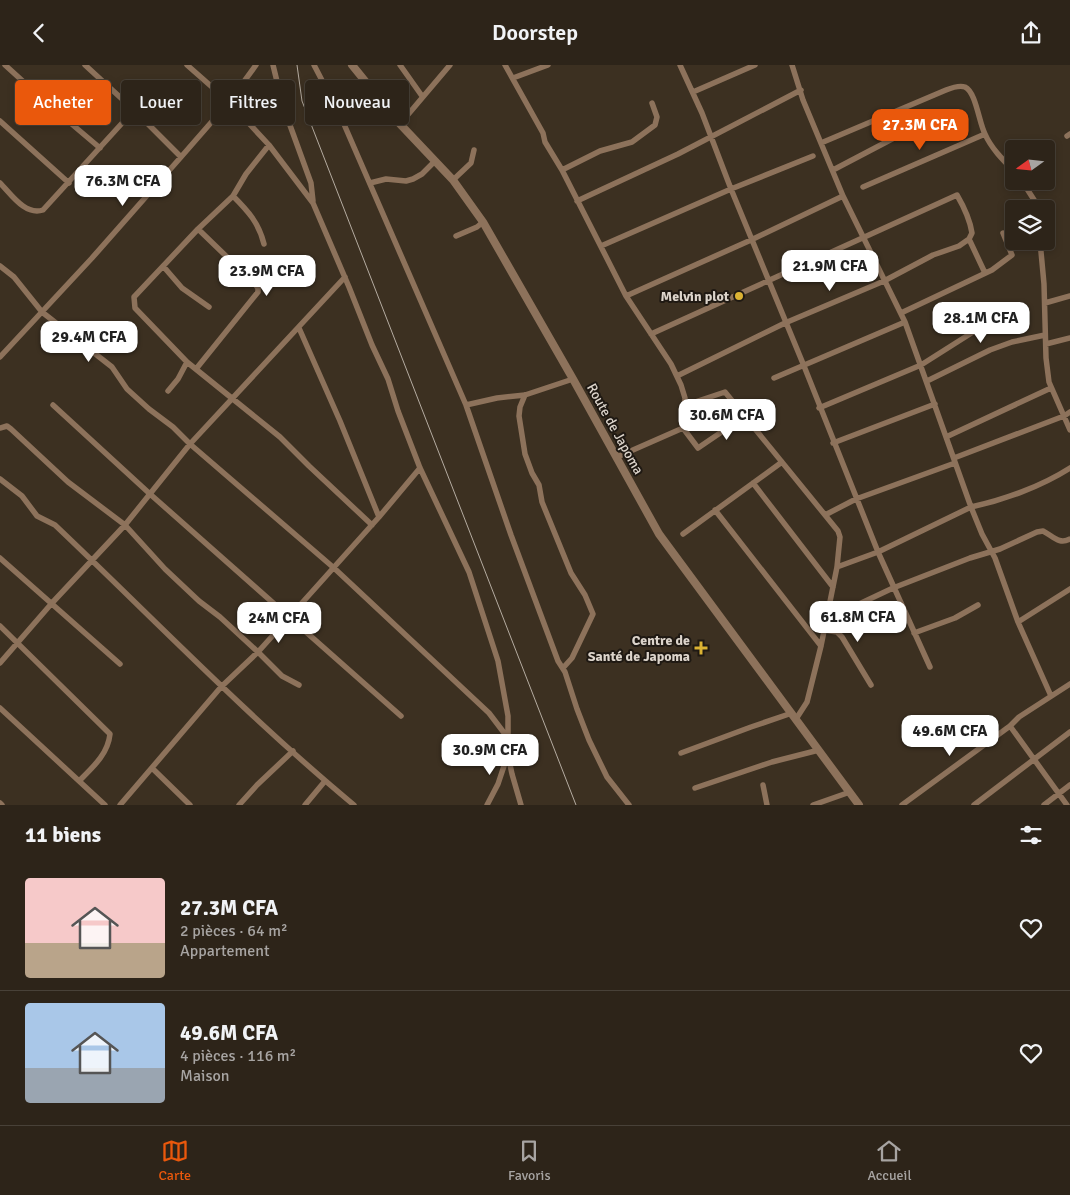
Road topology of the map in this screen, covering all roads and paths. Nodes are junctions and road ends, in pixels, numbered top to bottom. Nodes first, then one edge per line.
1 (5, 65) edge
2 (86, 65) edge
3 (187, 65) edge
4 (256, 65) edge
5 (273, 65) edge
6 (314, 65) edge
7 (352, 65) edge
8 (400, 65) edge
9 (505, 65) edge
10 (680, 65) edge
11 (755, 65) edge
12 (792, 65) edge
13 (446, 66) edge
14 (544, 66) edge
15 (513, 78) junction
16 (245, 80) edge
17 (364, 80) edge
18 (211, 86) edge
19 (801, 90) junction
20 (693, 92) junction
21 (422, 97) junction
22 (121, 98) edge
23 (652, 103) dead end
24 (409, 113) edge
25 (0, 121) edge
26 (211, 123) edge
27 (121, 125) edge
28 (149, 125) edge
29 (250, 125) edge
30 (401, 125) edge
31 (985, 134) junction
32 (711, 136) junction
33 (894, 138) dead end
34 (822, 143) junction
35 (269, 145) junction
36 (100, 148) junction
37 (474, 150) dead end
38 (812, 156) dead end
39 (182, 157) junction
40 (435, 161) junction
41 (1005, 161) edge
42 (562, 170) junction
43 (832, 170) junction
44 (453, 179) junction
45 (0, 183) edge
46 (69, 183) junction
47 (370, 183) junction
48 (863, 187) dead end
49 (730, 189) junction
50 (232, 196) junction
51 (843, 196) junction
52 (576, 201) junction
53 (313, 203) junction
54 (483, 221) junction
55 (198, 229) junction
56 (1003, 233) dead end
57 (456, 236) dead end
58 (864, 237) junction
59 (969, 239) junction
60 (751, 240) junction
61 (264, 244) dead end
62 (601, 246) junction
63 (1041, 250) edge
64 (0, 266) edge
65 (163, 266) junction
66 (985, 273) junction
67 (345, 277) junction
68 (768, 281) junction
69 (884, 281) junction
70 (626, 296) junction
71 (1070, 296) edge
72 (1045, 303) junction
73 (209, 307) dead end
74 (42, 312) junction
75 (901, 313) junction
76 (1003, 313) dead end
77 (905, 322) junction
78 (785, 323) junction
79 (299, 329) junction
80 (651, 334) junction
81 (1046, 335) junction
82 (1070, 338) edge
83 (1046, 344) junction
84 (0, 357) edge
85 (187, 362) junction
86 (921, 365) junction
87 (804, 366) junction
88 (196, 369) junction
89 (677, 376) junction
90 (774, 378) dead end
91 (574, 379) junction
92 (927, 381) junction
93 (1050, 388) junction
94 (168, 391) dead end
95 (525, 395) junction
96 (233, 398) junction
97 (935, 404) junction
98 (53, 405) dead end
99 (466, 405) junction
100 (684, 405) junction
101 (819, 408) junction
102 (1070, 412) edge
103 (1064, 416) junction
104 (745, 417) junction
105 (0, 427) edge
106 (683, 428) junction
107 (1070, 430) edge
108 (946, 437) junction
109 (834, 443) junction
110 (190, 444) junction
111 (617, 457) junction
112 (954, 461) junction
113 (782, 462) junction
114 (1070, 468) edge
115 (420, 469) junction
116 (0, 479) edge
117 (753, 483) junction
118 (150, 494) junction
119 (856, 499) junction
120 (971, 507) junction
121 (716, 510) junction
122 (825, 515) junction
123 (379, 517) junction
124 (125, 525) junction
125 (372, 525) junction
126 (683, 534) dead end
127 (1070, 539) edge
128 (991, 551) junction
129 (878, 552) junction
130 (0, 558) edge
131 (92, 561) junction
132 (837, 567) junction
133 (334, 568) junction
134 (833, 587) junction
135 (893, 588) junction
136 (1070, 589) edge
137 (52, 603) junction
138 (978, 605) dead end
139 (827, 615) junction
140 (289, 617) junction
141 (1018, 622) junction
142 (0, 626) edge
143 (824, 630) junction
144 (914, 633) junction
145 (18, 641) junction
146 (821, 646) junction
147 (258, 652) junction
148 (0, 663) edge
149 (120, 664) dead end
150 (930, 667) dead end
151 (563, 668) junction
152 (1070, 684) edge
153 (299, 685) dead end
154 (871, 685) dead end
155 (221, 687) junction
156 (1051, 696) junction
157 (0, 708) edge
158 (401, 716) dead end
159 (794, 716) junction
160 (1010, 726) junction
161 (1070, 732) edge
162 (508, 738) junction
163 (819, 750) junction
164 (293, 751) junction
165 (680, 753) dead end
166 (508, 755) junction
167 (1034, 759) junction
168 (152, 768) junction
169 (79, 781) junction
170 (325, 781) junction
171 (763, 785) dead end
172 (1070, 785) edge
173 (695, 787) dead end
174 (850, 792) junction
175 (1059, 794) junction
176 (105, 805) edge
177 (120, 805) edge
178 (190, 805) edge
179 (239, 805) edge
180 (304, 805) edge
181 (354, 805) edge
182 (488, 805) edge
183 (521, 805) edge
184 (629, 805) edge
185 (767, 805) edge
186 (813, 805) edge
187 (859, 805) edge
188 (902, 805) edge
189 (974, 805) edge
190 (1044, 805) edge
191 (1067, 805) edge

1 - 36 street
2 - 22 street
3 - 18 street
4 - 16 street
5 - 53 street
6 - 47 street
7 - 17 street, Route de Japoma
8 - 21 street
9 - 15 street
10 - 20 street
11 - 20 street
12 - 19 street
13 - 21 street
14 - 15 street
15 - 42 street
19 - 32 street
19 - 34 street
20 - 32 street
21 - 24 street
23 - 42 street
25 - 46 street
26 - 39 street
27 - 36 street
28 - 39 street
29 - 35 street
30 - 40 street, Route de Japoma
31 - 34 street
31 - 41 street
31 - 48 street
32 - 49 street
32 - 52 street
33 - 43 street
34 - 43 street
35 - 50 street
35 - 53 street
36 - 46 street
37 - 44 street
38 - 49 street
39 - 74 street
40 - 44 street, Route de Japoma
40 - 47 street
42 - 52 street
43 - 51 street
44 - 54 street, Route de Japoma
45 - 46 street
47 - 99 street
49 - 60 street
49 - 62 street
50 - 55 street
50 - 61 street
51 - 58 street
51 - 60 street
52 - 62 street
53 - 67 street
54 - 57 street
54 - 91 street, Route de Japoma
55 - 65 street
55 - 88 street
56 - 66 street
58 - 59 street
58 - 68 street
58 - 69 street
59 - 66 street
59 - 69 street
60 - 68 street
60 - 70 street
62 - 70 street
63 - 72 street
64 - 74 street
65 - 73 street
65 - 85 street
66 - 75 street
67 - 79 street
67 - 115 street
68 - 78 street
68 - 80 street
69 - 75 street
69 - 78 street
70 - 80 street
71 - 72 street
72 - 81 street
74 - 84 street
74 - 110 street
75 - 77 street
76 - 86 street
77 - 86 street
77 - 87 street
78 - 87 street
78 - 89 street
79 - 96 street
79 - 123 street
80 - 89 street
81 - 83 street
81 - 92 street
82 - 83 street
83 - 93 street
85 - 88 street
85 - 94 street
86 - 92 street
86 - 101 street
87 - 90 street
87 - 101 street
88 - 96 street
89 - 100 street
91 - 95 street
91 - 111 street, Route de Japoma
92 - 97 street
93 - 103 street
93 - 108 street
95 - 99 street
95 - 151 street
96 - 110 street
96 - 125 street
97 - 108 street
97 - 109 street
98 - 118 street
99 - 151 street
100 - 104 street
100 - 106 street
101 - 109 street
102 - 103 street
103 - 107 street
103 - 112 street
104 - 106 street
104 - 113 street
105 - 124 street
106 - 111 street
108 - 112 street
109 - 119 street
110 - 118 street
110 - 133 street
111 - 159 street, Route de Japoma
112 - 119 street
112 - 120 street
113 - 117 street
113 - 122 street
114 - 120 street
115 - 123 street
115 - 162 street
116 - 131 street
117 - 121 street
117 - 134 street
118 - 124 street
118 - 140 street
119 - 122 street
119 - 129 street
120 - 128 street
120 - 129 street
121 - 126 street
121 - 146 street
122 - 132 street
123 - 125 street
124 - 131 street
124 - 147 street
125 - 133 street
127 - 128 street
128 - 135 street
128 - 141 street
129 - 132 street
129 - 135 street
130 - 137 street
131 - 137 street
131 - 155 street
132 - 134 street
133 - 140 street
133 - 162 street
134 - 139 street
135 - 139 street
135 - 144 street
136 - 141 street
137 - 145 street
137 - 149 street
138 - 144 street
139 - 143 street
140 - 147 street
140 - 158 street
141 - 156 street
142 - 145 street
143 - 146 street
143 - 154 street
144 - 150 street
145 - 148 street
145 - 169 street
146 - 159 street
147 - 153 street
147 - 155 street
151 - 184 street
152 - 156 street
155 - 164 street
155 - 168 street
156 - 160 street
157 - 169 street
159 - 163 street, Route de Japoma
159 - 165 street
160 - 167 street
160 - 188 street
161 - 167 street
162 - 166 street
163 - 173 street
163 - 174 street, Route de Japoma
164 - 170 street
164 - 179 street
166 - 182 street
166 - 183 street
167 - 175 street
167 - 189 street
168 - 177 street
168 - 178 street
169 - 176 street
170 - 180 street
170 - 181 street
171 - 185 street
172 - 175 street
174 - 186 street
174 - 187 street, Route de Japoma
175 - 190 street
175 - 191 street

